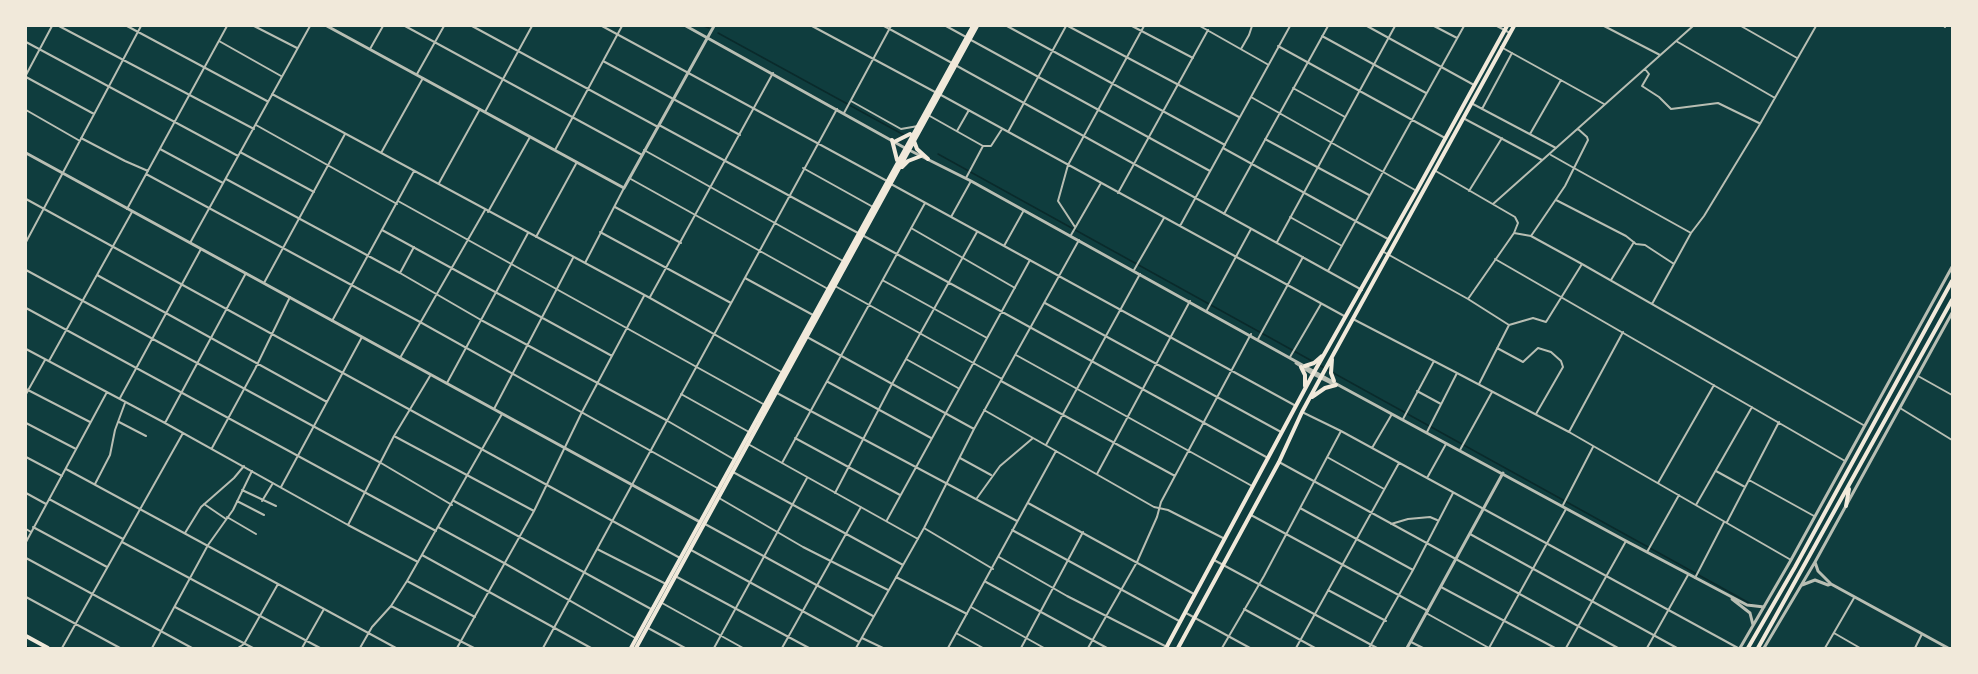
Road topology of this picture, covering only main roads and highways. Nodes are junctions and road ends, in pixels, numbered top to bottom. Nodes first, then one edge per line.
1 (972, 26) edge
2 (977, 26) edge
3 (1514, 26) edge
4 (1505, 28) edge
5 (968, 38) junction
6 (938, 93) junction
7 (913, 132) junction
8 (914, 140) junction
9 (907, 149) junction
10 (921, 156) road end
11 (928, 159) road end
12 (898, 162) junction
13 (894, 177) junction
14 (889, 182) junction
15 (860, 234) junction
16 (1953, 281) edge
17 (1953, 300) edge
18 (1326, 351) junction
19 (1333, 355) junction
20 (1909, 360) junction
21 (1919, 360) junction
22 (1903, 370) junction
23 (1911, 373) junction
24 (784, 374) junction
25 (1305, 390) junction
26 (1310, 399) junction
27 (1850, 483) junction
28 (1845, 506) road end
29 (703, 523) junction
30 (26, 636) edge
31 (48, 648) edge
32 (631, 648) edge
33 (636, 648) edge
34 (1167, 648) edge
35 (1178, 648) edge
36 (1748, 648) edge
37 (1758, 648) edge

1 - 5 main road
2 - 5 main road
3 - 19 main road
4 - 18 main road
5 - 6 main road
6 - 7 main road
6 - 8 main road
7 - 9 main road
7 - 12 main road
8 - 9 main road
8 - 11 main road
9 - 12 main road
9 - 13 main road
10 - 13 main road
12 - 14 main road
13 - 14 main road
14 - 15 main road
14 - 15 main road
15 - 24 main road
15 - 24 main road
16 - 20 main road
17 - 21 main road
18 - 25 main road
18 - 25 main road
19 - 26 main road
19 - 26 main road
20 - 21 main road
20 - 22 main road
21 - 23 main road
22 - 23 main road
22 - 36 main road
23 - 27 main road
24 - 29 main road
24 - 29 main road
25 - 34 main road
26 - 35 main road
27 - 28 main road
27 - 37 main road
29 - 32 main road
29 - 33 main road
30 - 31 main road

